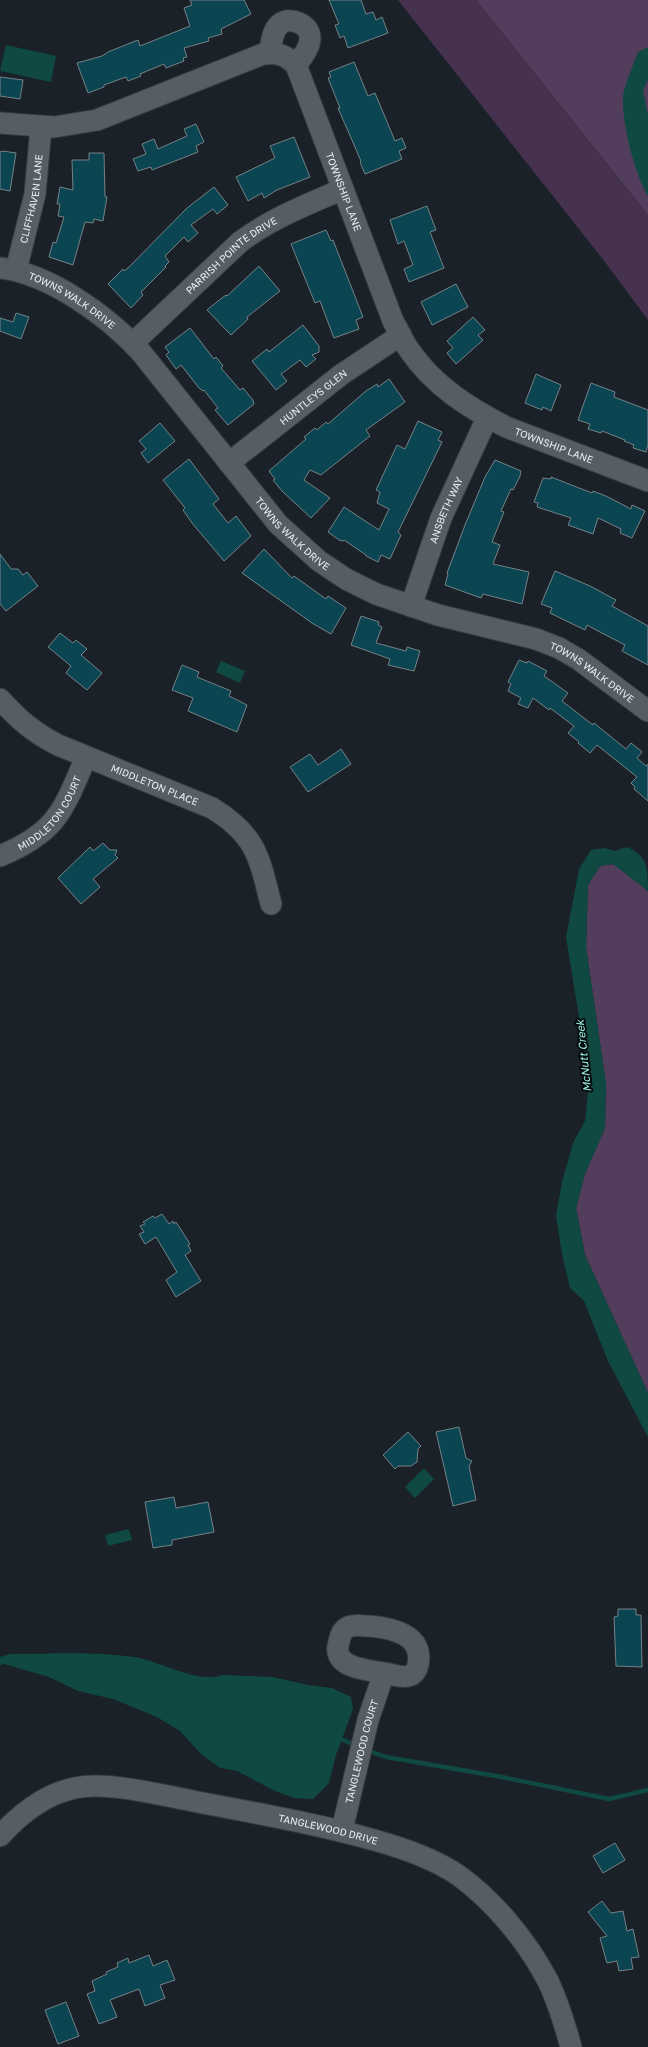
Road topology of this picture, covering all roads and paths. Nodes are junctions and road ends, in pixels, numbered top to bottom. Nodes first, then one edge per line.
1 (270, 53) junction
2 (296, 65) junction
3 (0, 124) edge
4 (41, 127) junction
5 (343, 189) junction
6 (8, 269) edge
7 (401, 335) junction
8 (133, 343) junction
9 (487, 418) junction
10 (229, 463) junction
11 (648, 481) edge
12 (411, 606) junction
13 (0, 699) edge
14 (648, 711) edge
15 (86, 757) junction
16 (0, 856) edge
17 (271, 904) dead end
18 (384, 1673) dead end
19 (342, 1830) junction
20 (0, 1836) edge
21 (571, 2047) edge

1 - 2 street
1 - 2 street
1 - 4 street
2 - 5 street, TOWNSHIP LANE
3 - 4 street
4 - 6 street, CLIFFHAVEN LANE
5 - 7 street, TOWNSHIP LANE
5 - 8 street, PARRISH POINTE DRIVE
6 - 8 street, TOWNS WALK DRIVE
7 - 9 street, TOWNSHIP LANE
7 - 10 street, HUNTLEYS GLEN
8 - 10 street, TOWNS WALK DRIVE
9 - 11 street, TOWNSHIP LANE
9 - 12 street, ANSBETH WAY
10 - 12 street, TOWNS WALK DRIVE
12 - 14 street, TOWNS WALK DRIVE
13 - 15 street, MIDDLETON PLACE
15 - 16 street, MIDDLETON COURT
15 - 17 street, MIDDLETON PLACE
18 - 19 street, TANGLEWOOD COURT
19 - 20 street, TANGLEWOOD DRIVE
19 - 21 street, TANGLEWOOD DRIVE

